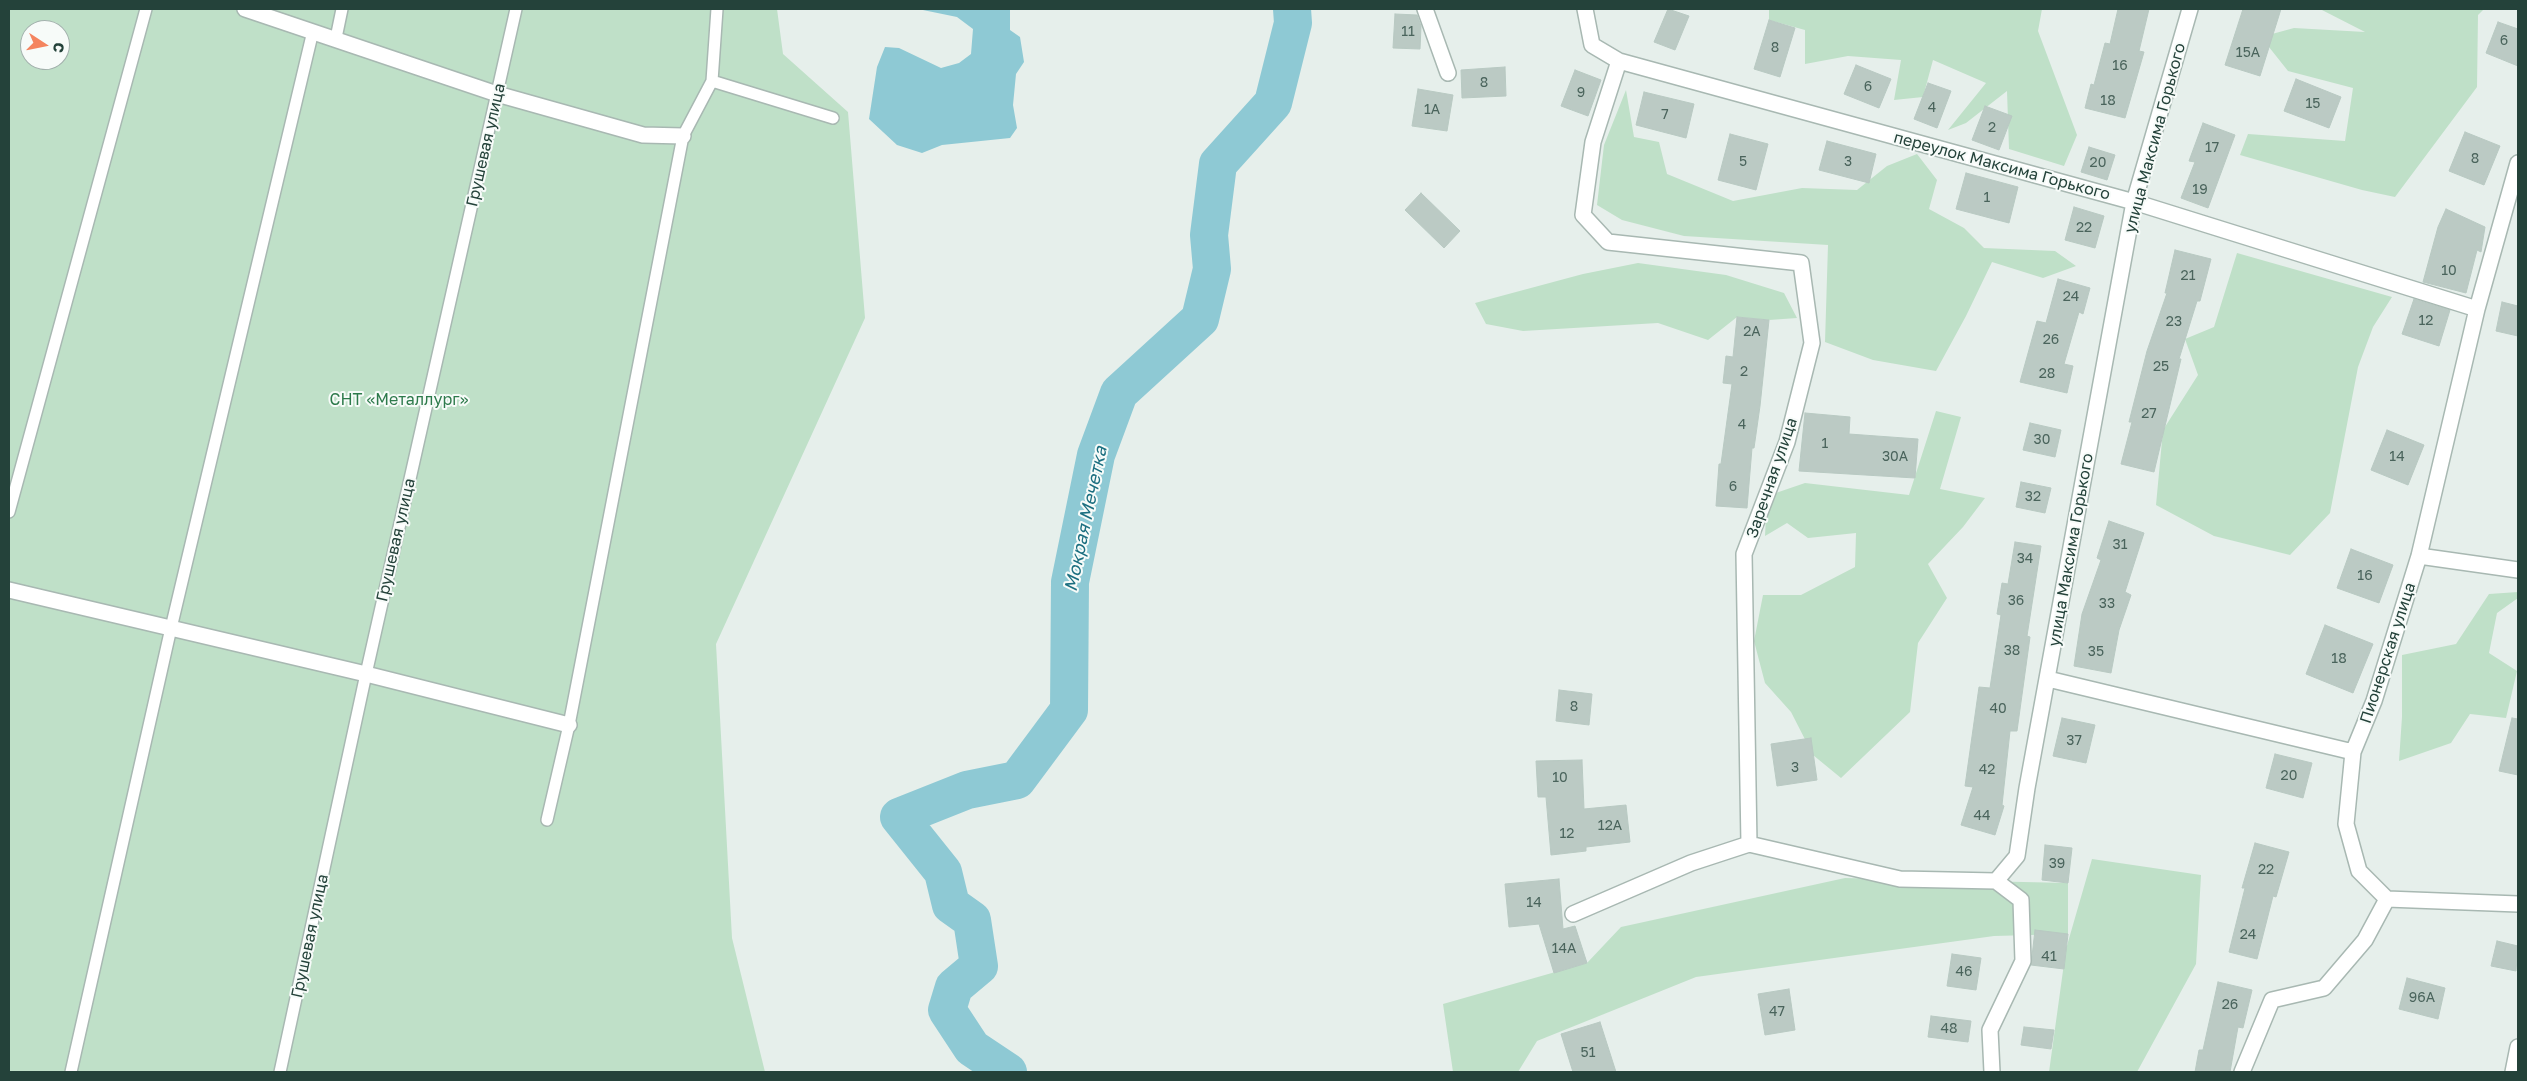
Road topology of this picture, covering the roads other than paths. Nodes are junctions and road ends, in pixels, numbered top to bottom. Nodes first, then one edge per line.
1 (146, 9) edge
2 (245, 9) edge
3 (342, 9) edge
4 (516, 9) edge
5 (716, 9) edge
6 (1425, 9) edge
7 (1585, 9) edge
8 (2190, 9) edge
9 (313, 31) junction
10 (336, 38) junction
11 (1618, 61) junction
12 (1448, 73) dead end
13 (712, 82) junction
14 (497, 94) junction
15 (834, 118) dead end
16 (684, 136) junction
17 (2518, 163) edge
18 (2134, 202) junction
19 (2477, 309) junction
20 (9, 512) edge
21 (2419, 556) junction
22 (2518, 570) edge
23 (9, 590) edge
24 (171, 628) junction
25 (366, 674) junction
26 (2048, 679) junction
27 (569, 725) junction
28 (2353, 752) junction
29 (547, 820) dead end
30 (1750, 844) junction
31 (1996, 881) junction
32 (2387, 899) junction
33 (2518, 904) edge
34 (1573, 914) dead end
35 (2518, 1048) edge
36 (71, 1072) edge
37 (280, 1072) edge
38 (1992, 1072) edge
39 (2242, 1072) edge
40 (2513, 1072) edge

1 - 20 lane
2 - 9 street
3 - 10 lane
4 - 14 lane, Грушевая улица
5 - 13 lane
6 - 12 street
7 - 11 street, переулок Максима Горького
8 - 18 street, улица Максима Горького
9 - 10 street
9 - 24 lane
10 - 14 street
11 - 18 street, переулок Максима Горького
11 - 30 street, Заречная улица
13 - 15 lane
13 - 16 lane
14 - 16 street
14 - 25 lane, Грушевая улица
16 - 27 lane
17 - 19 street, Пионерская улица
18 - 19 street, переулок Максима Горького
18 - 26 street, улица Максима Горького
19 - 21 street, Пионерская улица
21 - 22 street
21 - 28 street, Пионерская улица
23 - 24 street
24 - 25 street
24 - 36 lane
25 - 27 street
25 - 37 lane, Грушевая улица
26 - 28 street
26 - 31 street, улица Максима Горького
27 - 29 lane
28 - 32 street, Пионерская улица
30 - 31 street
30 - 34 street
31 - 38 street
32 - 33 street
32 - 39 street
35 - 40 street

